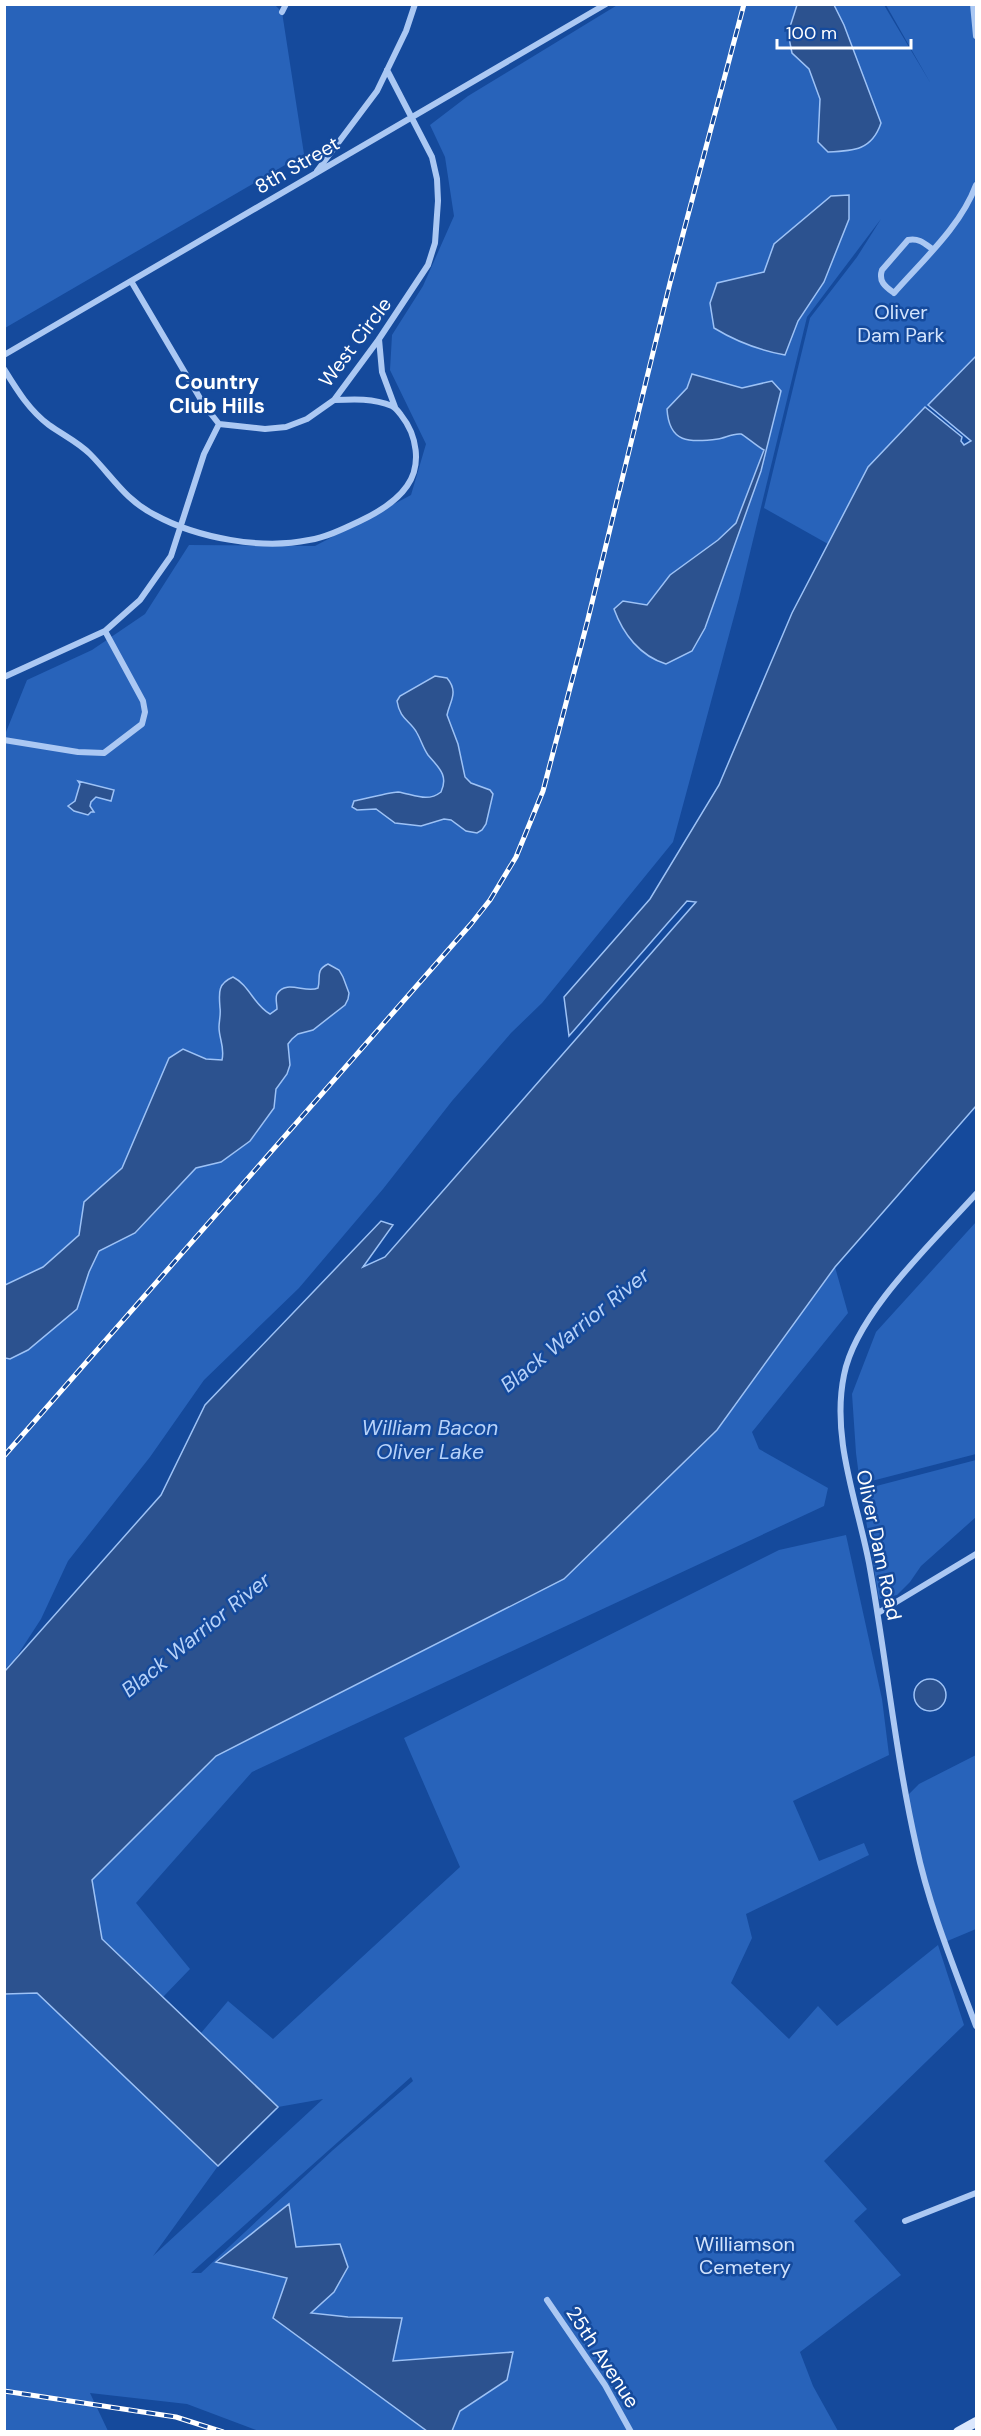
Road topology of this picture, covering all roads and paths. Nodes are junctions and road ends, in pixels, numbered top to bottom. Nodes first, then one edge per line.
1 (286, 4) edge
2 (415, 4) edge
3 (606, 4) edge
4 (973, 4) edge
5 (282, 12) dead end
6 (976, 36) edge
7 (387, 70) junction
8 (413, 118) junction
9 (315, 174) junction
10 (976, 185) edge
11 (932, 249) junction
12 (131, 281) junction
13 (379, 339) junction
14 (4, 355) edge
15 (4, 369) edge
16 (334, 400) junction
17 (395, 407) junction
18 (219, 424) junction
19 (182, 527) junction
20 (105, 631) junction
21 (4, 677) edge
22 (4, 740) edge
23 (976, 1194) edge
24 (976, 1554) edge
25 (878, 1613) junction
26 (976, 2026) edge
27 (976, 2193) edge
28 (905, 2221) dead end
29 (547, 2300) dead end
30 (976, 2422) edge
31 (631, 2432) edge
32 (958, 2432) edge

1 - 5 street
2 - 7 street
3 - 8 street, 8th Street
4 - 6 street
7 - 8 street, West Circle
7 - 9 street
8 - 9 street, 8th Street
8 - 13 street, West Circle
9 - 12 street, 8th Street
10 - 11 street
11 - 11 street
12 - 14 street, 8th Street
12 - 18 street
13 - 16 street, West Circle
13 - 17 street
15 - 19 street
16 - 17 street
16 - 18 street, West Circle
17 - 19 street
18 - 19 street
19 - 20 street
20 - 21 street
20 - 22 street
23 - 25 street, Oliver Dam Road
24 - 25 street
25 - 26 street, Oliver Dam Road
27 - 28 street
29 - 31 street, 25th Avenue
30 - 32 main road

